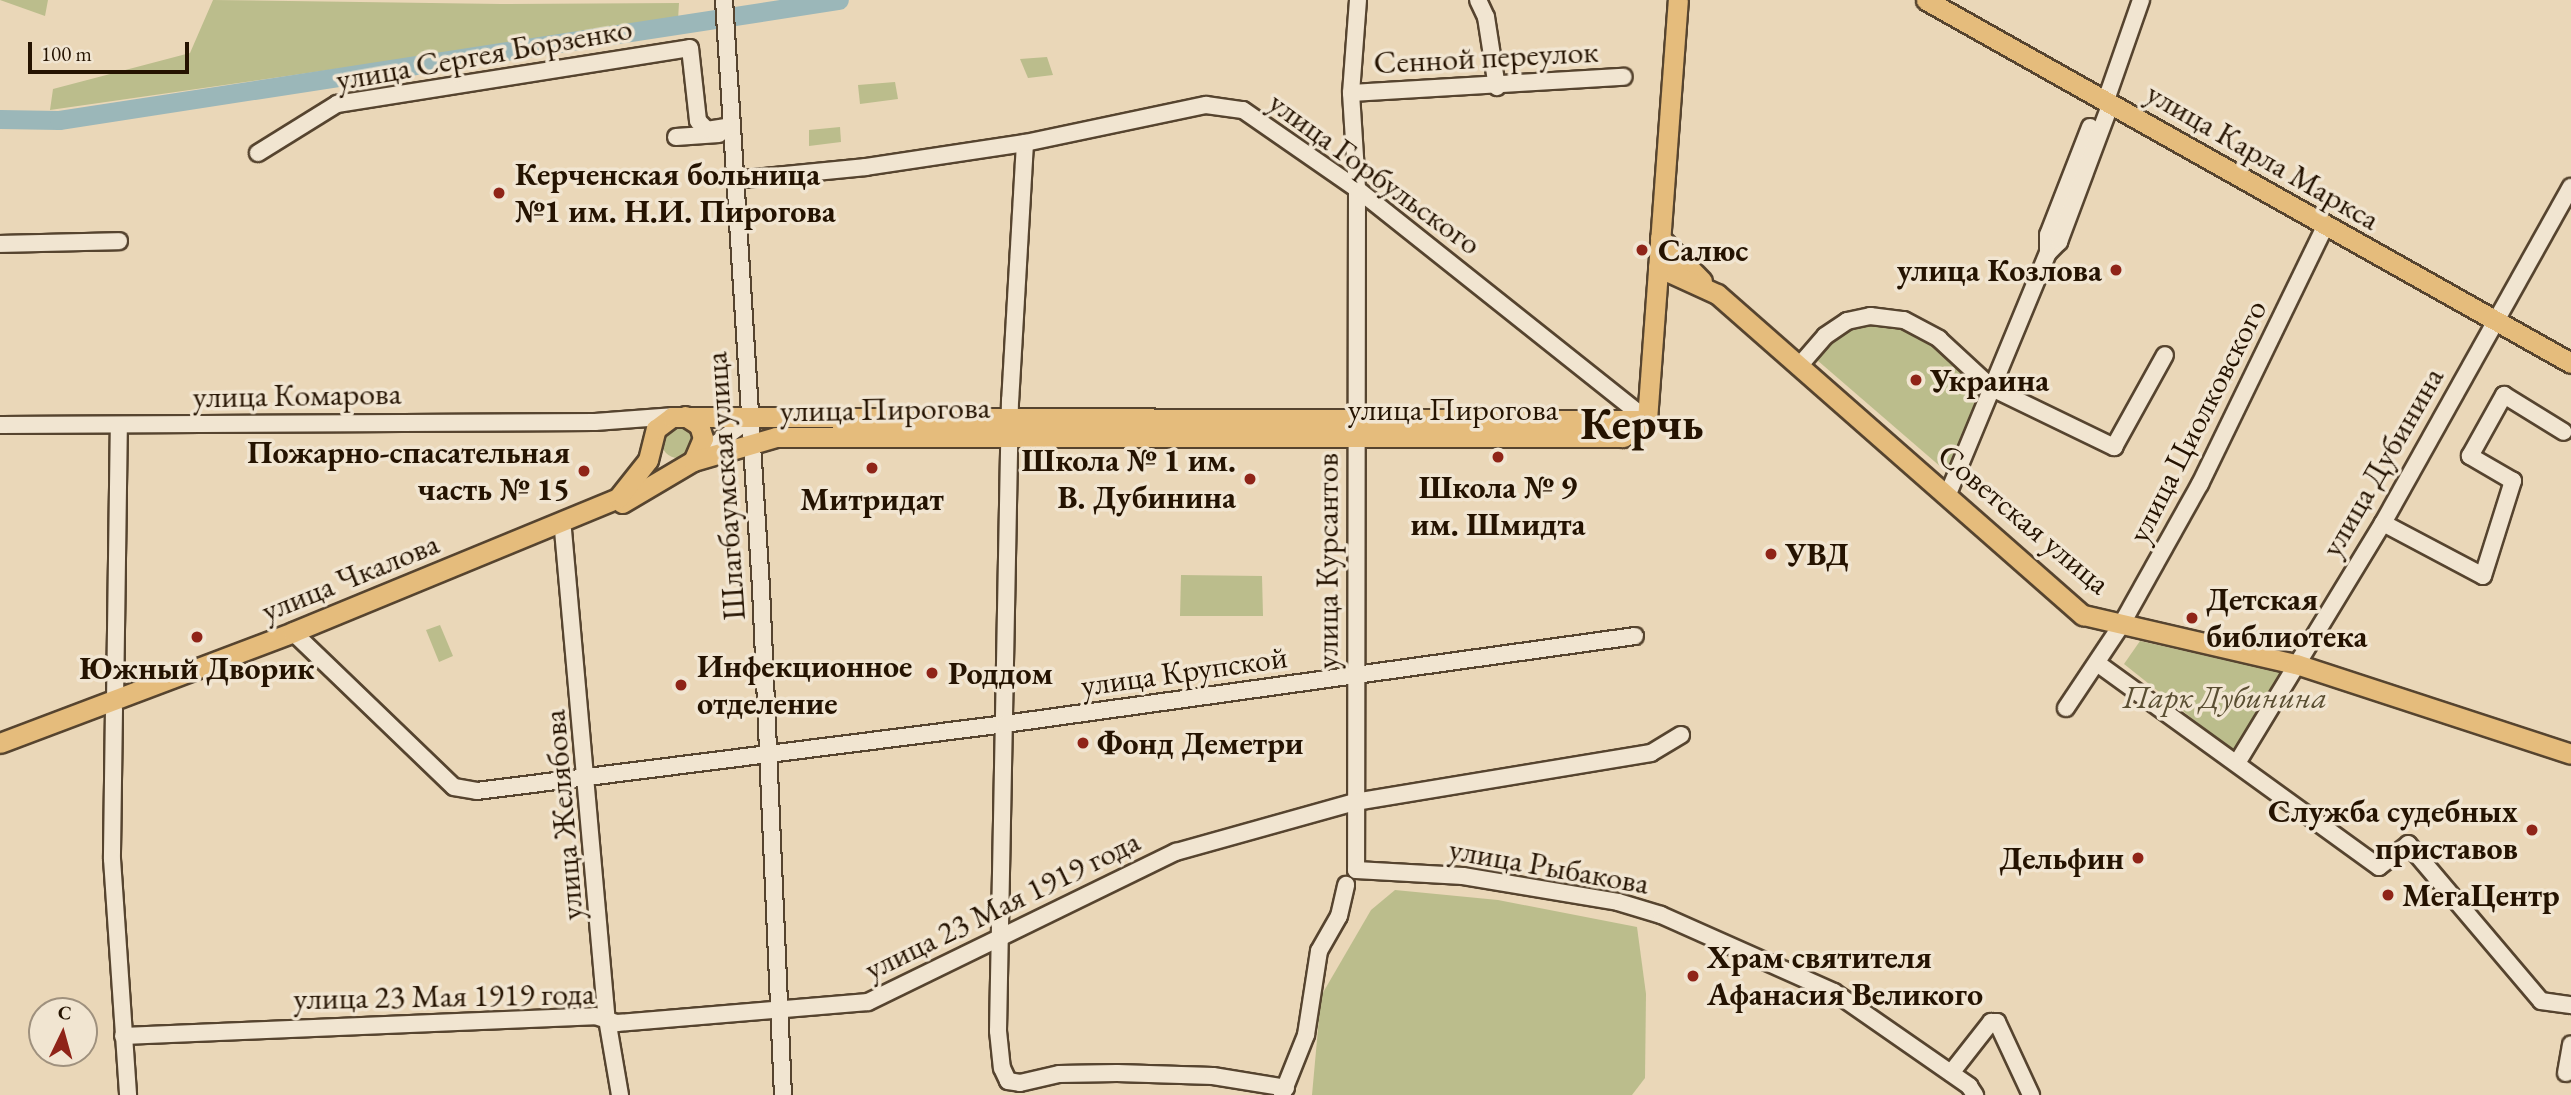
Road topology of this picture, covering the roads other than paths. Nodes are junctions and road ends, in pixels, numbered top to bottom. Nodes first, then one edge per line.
1 (724, 0) edge
2 (1358, 0) edge
3 (1478, 0) edge
4 (1678, 0) edge
5 (1926, 0) edge
6 (2141, 0) edge
7 (1624, 77) dead end
8 (1497, 87) junction
9 (1351, 93) junction
10 (2106, 100) junction
11 (732, 129) junction
12 (708, 132) junction
13 (676, 138) dead end
14 (1025, 143) junction
15 (258, 153) dead end
16 (734, 180) junction
17 (2571, 187) edge
18 (1357, 189) junction
19 (2325, 226) junction
20 (1660, 238) junction
21 (119, 240) dead end
22 (0, 244) edge
23 (1658, 267) junction
24 (1708, 287) junction
25 (1654, 299) junction
26 (2494, 323) junction
27 (2165, 355) dead end
28 (2571, 363) edge
29 (1800, 365) junction
30 (1992, 388) junction
31 (681, 416) junction
32 (748, 420) junction
33 (1647, 420) junction
34 (595, 422) junction
35 (0, 425) edge
36 (119, 426) junction
37 (1009, 428) junction
38 (1356, 431) junction
39 (2564, 432) dead end
40 (653, 444) junction
41 (750, 444) junction
42 (691, 463) junction
43 (1948, 494) junction
44 (619, 501) junction
45 (2382, 523) junction
46 (563, 527) junction
47 (2120, 627) junction
48 (295, 635) junction
49 (1636, 636) dead end
50 (2097, 663) junction
51 (2296, 664) junction
52 (1353, 674) junction
53 (115, 705) junction
54 (2066, 708) dead end
55 (1005, 724) junction
56 (1681, 735) dead end
57 (0, 743) edge
58 (0, 749) edge
59 (766, 751) junction
60 (2571, 754) edge
61 (2238, 763) junction
62 (588, 777) junction
63 (1355, 802) junction
64 (1356, 870) joint
65 (1346, 886) dead end
66 (1002, 940) junction
67 (2571, 1005) edge
68 (776, 1011) junction
69 (607, 1019) junction
70 (123, 1035) junction
71 (2571, 1044) edge
72 (1951, 1073) junction
73 (2566, 1073) dead end
74 (1028, 1088) edge
75 (1284, 1091) edge
76 (128, 1095) edge
77 (620, 1095) edge
78 (783, 1095) edge
79 (1975, 1095) edge
80 (2032, 1095) edge

1 - 11 street, Шлагбаумская улица
2 - 9 street, улица Курсантов
3 - 8 street
4 - 20 main road
5 - 10 main road, улица Карла Маркса
6 - 10 street
7 - 8 street, Сенной переулок
8 - 9 street, Сенной переулок
9 - 18 street, улица Курсантов
10 - 19 main road, улица Карла Маркса
10 - 30 street
11 - 12 street
11 - 16 street, Шлагбаумская улица
12 - 13 street
12 - 15 street, улица Сергея Борзенко
14 - 16 street, улица Горбульского
14 - 18 street, улица Горбульского
14 - 37 street
16 - 32 street, Шлагбаумская улица
17 - 26 street, улица Дубинина
18 - 33 street, улица Горбульского
18 - 38 street, улица Курсантов
19 - 26 main road, улица Карла Маркса
19 - 47 street, улица Циолковского
20 - 23 main road
20 - 24 main road
21 - 22 street
23 - 24 main road, Советская улица
23 - 25 main road
24 - 25 main road
24 - 29 main road, Советская улица
25 - 33 main road
26 - 28 main road, улица Карла Маркса
26 - 45 street, улица Дубинина
27 - 30 street
29 - 30 street
29 - 43 main road, Советская улица
30 - 43 street
31 - 32 main road, улица Комарова
31 - 34 street, улица Комарова
31 - 40 main road
31 - 42 main road
32 - 37 main road, улица Пирогова
32 - 41 street, Шлагбаумская улица
32 - 42 street
33 - 38 main road, улица Пирогова
34 - 36 street, улица Комарова
34 - 40 street, улица Комарова
35 - 36 street, улица Комарова
36 - 53 street
37 - 38 main road, улица Пирогова
37 - 41 main road, улица Пирогова
37 - 55 street
38 - 52 street, улица Курсантов
39 - 45 street
40 - 42 main road
40 - 44 main road
41 - 42 main road, улица Пирогова
41 - 59 street, Шлагбаумская улица
42 - 44 main road, улица Чкалова
43 - 47 main road, Советская улица
44 - 46 main road, улица Чкалова
45 - 51 street, улица Дубинина
46 - 48 main road, улица Чкалова
46 - 62 street, улица Желябова
47 - 50 street, улица Циолковского
47 - 51 main road, Советская улица
48 - 53 main road, улица Чкалова
48 - 62 street, улица Крупской
49 - 52 street, улица Крупской
50 - 54 street, улица Циолковского
50 - 61 street
51 - 60 main road, Советская улица
51 - 61 street, улица Дубинина
52 - 55 street, улица Крупской
52 - 63 street, улица Курсантов
53 - 57 main road, улица Чкалова
53 - 58 main road, улица Чкалова
53 - 70 street
55 - 59 street, улица Крупской
55 - 66 street
56 - 63 street, улица 23 Мая 1919 года
59 - 62 street, улица Крупской
59 - 68 street, Шлагбаумская улица
61 - 67 street
62 - 69 street, улица Желябова
63 - 64 street, улица Курсантов
63 - 66 street, улица 23 Мая 1919 года
64 - 72 street, улица Рыбакова
65 - 75 street
66 - 68 street, улица 23 Мая 1919 года
66 - 74 street
68 - 69 street, улица 23 Мая 1919 года
68 - 78 street, Шлагбаумская улица
69 - 70 street, улица 23 Мая 1919 года
69 - 77 street, улица Желябова
70 - 76 street
71 - 73 street
72 - 79 street, улица Рыбакова
72 - 80 street
74 - 75 street

